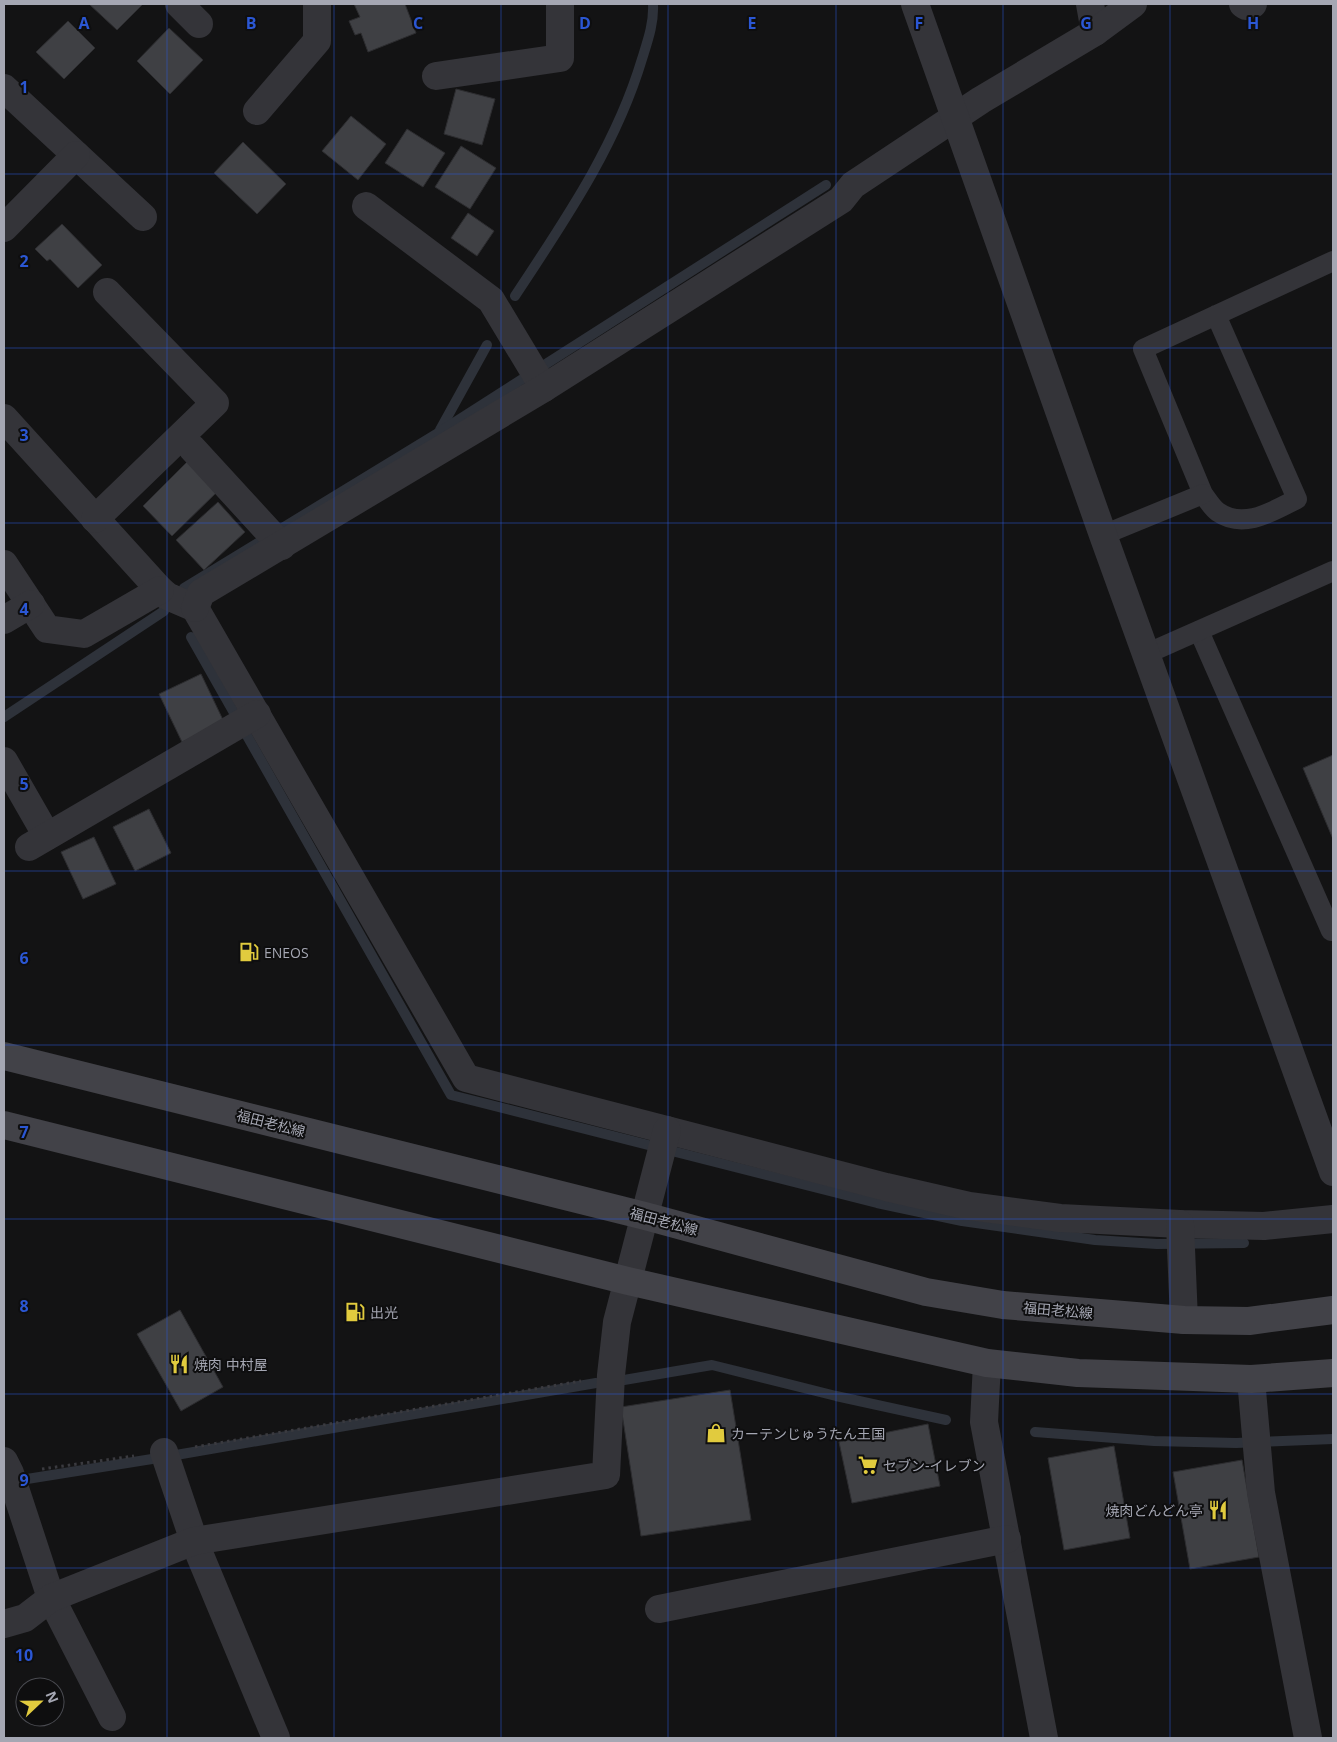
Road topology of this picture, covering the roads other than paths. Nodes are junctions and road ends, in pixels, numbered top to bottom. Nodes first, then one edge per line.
1 (179, 4) edge
2 (317, 4) edge
3 (560, 4) edge
4 (915, 4) edge
5 (1090, 4) edge
6 (1133, 4) edge
7 (1243, 4) edge
8 (1253, 4) edge
9 (199, 24) dead end
10 (1095, 32) junction
11 (436, 76) dead end
12 (4, 88) edge
13 (257, 111) dead end
14 (956, 116) junction
15 (76, 155) junction
16 (366, 206) dead end
17 (143, 217) dead end
18 (4, 228) edge
19 (1333, 261) edge
20 (107, 292) dead end
21 (1216, 315) junction
22 (544, 388) junction
23 (4, 418) edge
24 (192, 448) dead end
25 (1203, 494) junction
26 (95, 520) junction
27 (1103, 535) junction
28 (274, 538) junction
29 (4, 564) edge
30 (1333, 571) edge
31 (160, 590) junction
32 (31, 604) junction
33 (195, 608) junction
34 (4, 620) edge
35 (1199, 631) junction
36 (1146, 654) junction
37 (246, 720) junction
38 (4, 761) edge
39 (1333, 930) edge
40 (4, 1056) edge
41 (4, 1125) edge
42 (664, 1141) junction
43 (1333, 1172) edge
44 (645, 1216) junction
45 (1333, 1219) edge
46 (1180, 1238) junction
47 (628, 1281) junction
48 (1333, 1310) edge
49 (1184, 1320) junction
50 (987, 1363) junction
51 (1333, 1373) edge
52 (1251, 1379) junction
53 (164, 1452) road end
54 (7, 1467) edge
55 (1007, 1538) junction
56 (194, 1542) junction
57 (51, 1598) junction
58 (659, 1609) dead end
59 (4, 1624) edge
60 (112, 1717) dead end
61 (276, 1738) edge
62 (1044, 1738) edge
63 (1308, 1738) edge

1 - 9 street
2 - 13 street
3 - 11 street
4 - 14 street
5 - 10 street
6 - 10 street
7 - 8 street
10 - 14 street
12 - 15 street
14 - 22 street
14 - 27 street
15 - 17 street
15 - 18 street
16 - 22 street
19 - 21 lane
20 - 26 street
21 - 25 lane
21 - 25 lane
22 - 28 street
23 - 26 street
24 - 28 street
25 - 27 lane
26 - 31 street
27 - 36 street
28 - 33 street
29 - 32 street
30 - 35 lane
31 - 32 street
31 - 33 street
32 - 34 street
33 - 37 street
35 - 36 lane
35 - 39 lane
36 - 43 street
37 - 38 street
37 - 42 street
40 - 44 main road, 福田老松線
41 - 47 main road
42 - 44 street
42 - 46 street
44 - 47 street
44 - 49 main road, 福田老松線
45 - 46 street
46 - 49 street
47 - 50 main road
47 - 56 street
48 - 49 main road, 福田老松線
50 - 52 main road
50 - 55 street
51 - 52 main road
52 - 63 street
53 - 56 street
54 - 57 street
55 - 58 street
55 - 62 street
56 - 57 street
56 - 61 street
57 - 59 street
57 - 60 street

